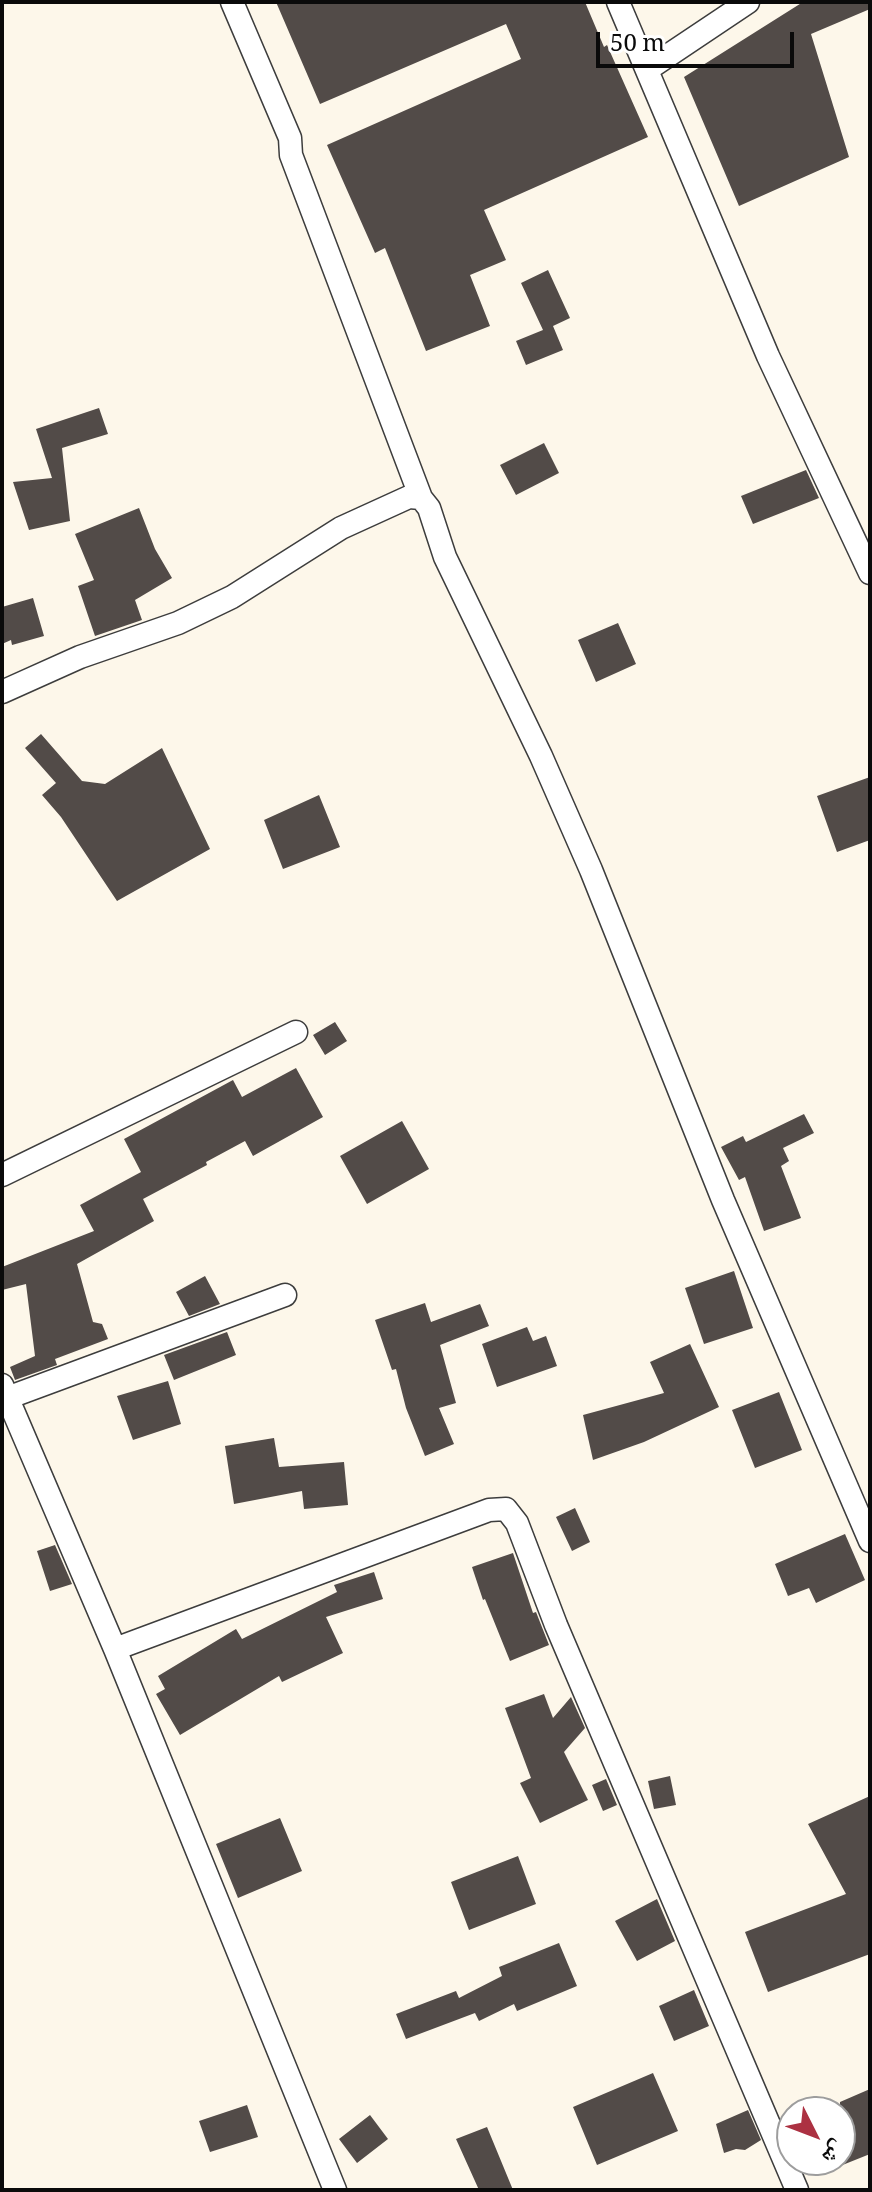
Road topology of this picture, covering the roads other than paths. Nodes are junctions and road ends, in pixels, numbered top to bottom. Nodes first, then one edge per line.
1 (232, 2) edge
2 (618, 2) edge
3 (748, 2) edge
4 (648, 69) junction
5 (421, 498) junction
6 (870, 573) edge
7 (2, 692) edge
8 (296, 1032) dead end
9 (2, 1175) edge
10 (285, 1295) dead end
11 (5, 1392) edge
12 (870, 1541) edge
13 (115, 1649) junction
14 (335, 2190) edge
15 (797, 2190) edge

1 - 5 street
2 - 4 street
3 - 4 street
4 - 6 street
5 - 7 street
5 - 12 street
8 - 9 street
10 - 11 street
11 - 13 street
13 - 14 street
13 - 15 street

